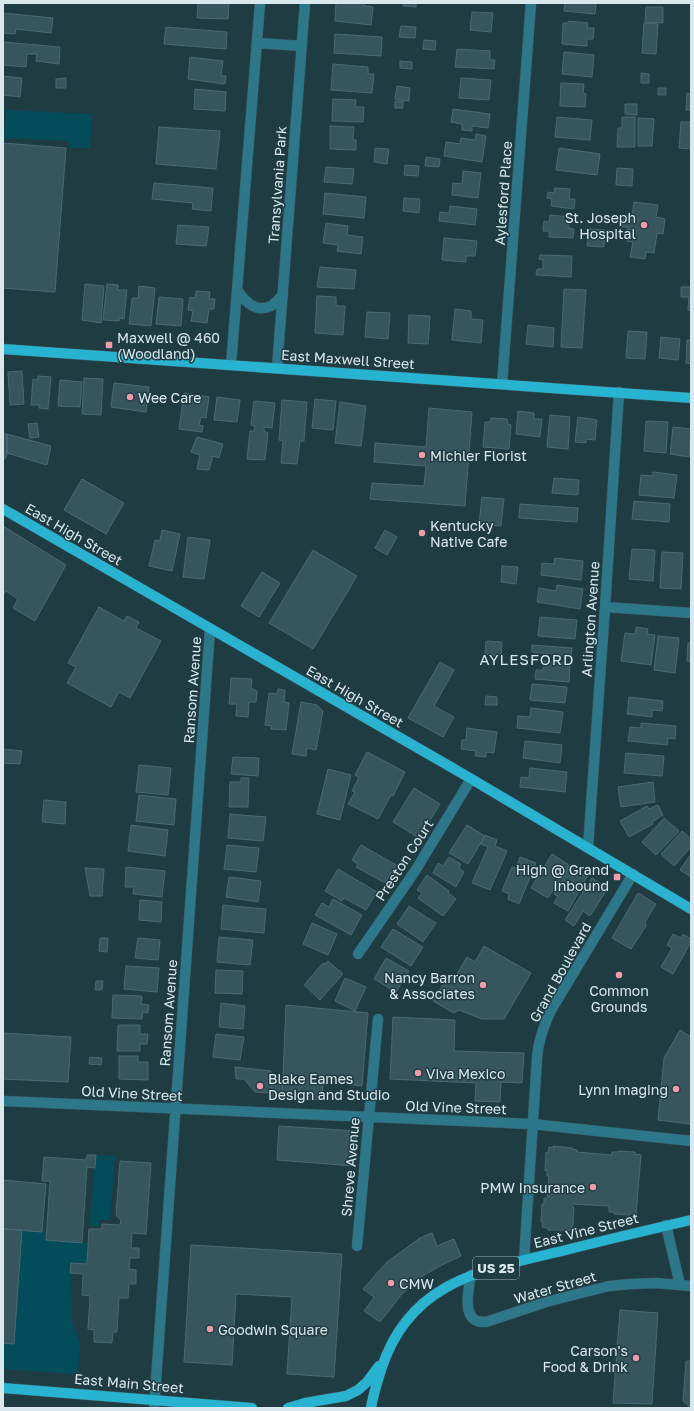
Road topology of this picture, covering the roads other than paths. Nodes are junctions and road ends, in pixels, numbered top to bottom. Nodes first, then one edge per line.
1 (260, 3) edge
2 (305, 3) edge
3 (531, 3) edge
4 (257, 42) junction
5 (302, 46) junction
6 (237, 290) junction
7 (283, 295) junction
8 (3, 349) edge
9 (232, 365) junction
10 (277, 368) junction
11 (502, 384) junction
12 (619, 392) junction
13 (691, 398) edge
14 (3, 509) edge
15 (606, 607) junction
16 (691, 613) edge
17 (210, 629) junction
18 (471, 779) junction
19 (588, 848) junction
20 (633, 874) junction
21 (691, 909) edge
22 (358, 954) dead end
23 (378, 1019) dead end
24 (3, 1101) edge
25 (175, 1109) junction
26 (368, 1117) junction
27 (532, 1124) junction
28 (691, 1141) edge
29 (691, 1220) edge
30 (666, 1225) junction
31 (357, 1246) dead end
32 (524, 1260) junction
33 (471, 1275) junction
34 (680, 1285) junction
35 (691, 1286) edge
36 (384, 1360) junction
37 (3, 1388) edge
38 (154, 1404) edge
39 (252, 1408) edge
40 (288, 1408) edge
41 (371, 1408) edge

1 - 4 street
2 - 5 street, Transylvania Park
3 - 11 street, Aylesford Place
4 - 5 street
4 - 6 street
5 - 7 street, Transylvania Park
6 - 7 street
6 - 9 street
7 - 10 street, Transylvania Park
8 - 9 main road, East Maxwell Street
9 - 10 main road, East Maxwell Street
10 - 11 main road, East Maxwell Street
11 - 12 main road, East Maxwell Street
12 - 13 main road, East Maxwell Street
12 - 15 street, Arlington Avenue
14 - 17 main road, East High Street
15 - 16 street
15 - 19 street, Arlington Avenue
17 - 18 main road, East High Street
17 - 25 street, Ransom Avenue
18 - 19 main road, East High Street
18 - 22 street, Preston Court
19 - 20 main road, East High Street
20 - 21 main road, East High Street
20 - 27 street, Grand Boulevard
23 - 26 street, Shreve Avenue
24 - 25 street, Old Vine Street
25 - 26 street, Old Vine Street
25 - 38 street, Ransom Avenue
26 - 27 street, Old Vine Street
26 - 31 street, Shreve Avenue
27 - 28 street, Old Vine Street
27 - 32 street, Grand Boulevard
29 - 30 main road, East Vine Street / US 25
30 - 32 main road, East Vine Street / US 25
30 - 34 street
32 - 33 main road, East Vine Street / US 25
33 - 34 street, Water Street
33 - 36 main road, East Vine Street / US 25
34 - 35 street, Water Street
36 - 40 main road, East Vine Street
36 - 41 main road, East Vine Street / US 25
37 - 38 main road, East Main Street
38 - 39 main road, East Main Street

